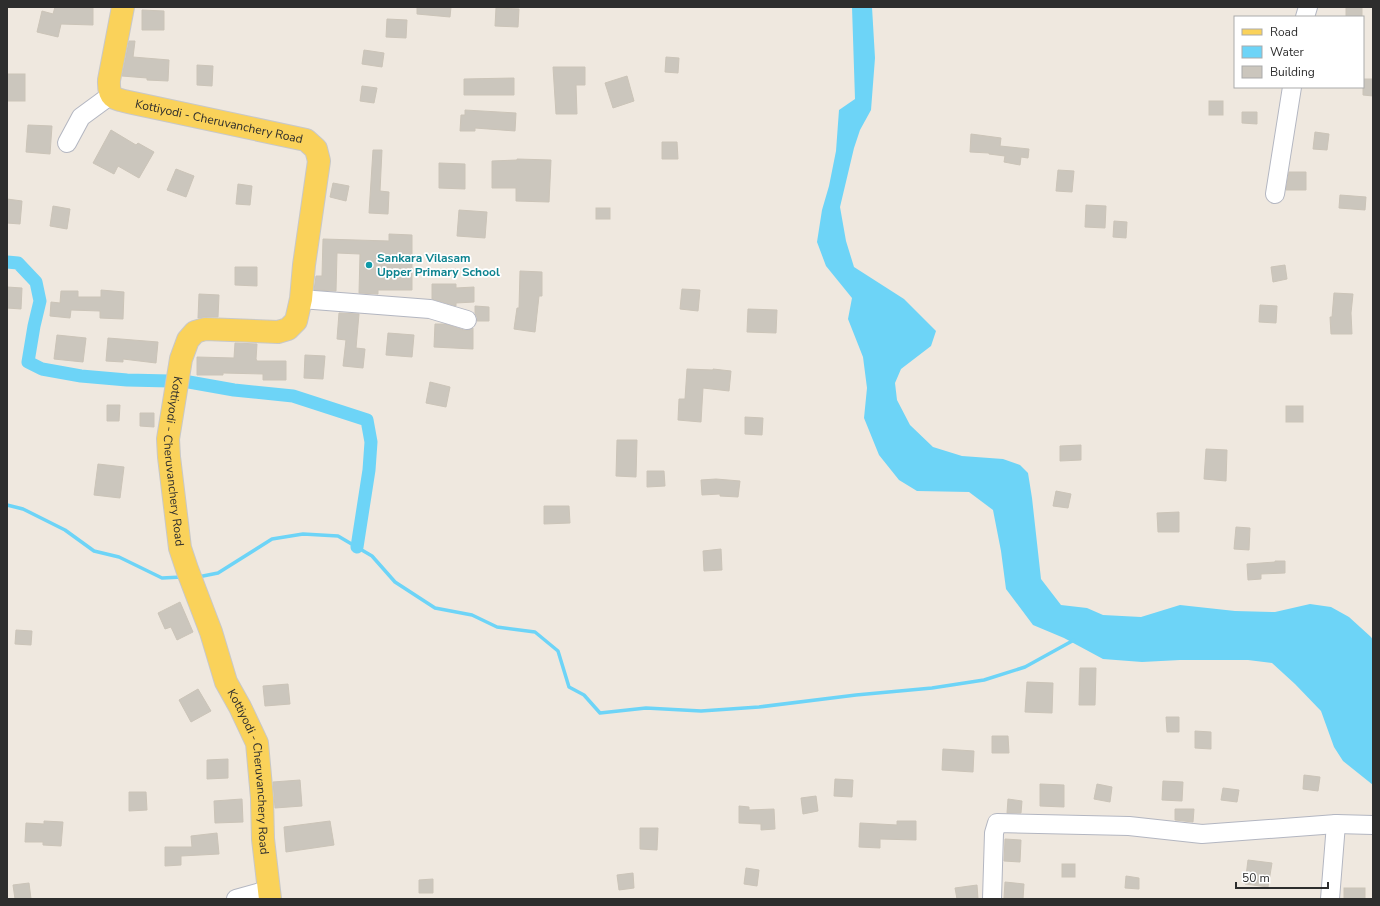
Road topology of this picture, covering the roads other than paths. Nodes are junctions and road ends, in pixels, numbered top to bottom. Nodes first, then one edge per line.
1 (123, 7) edge
2 (1292, 88) edge
3 (111, 96) junction
4 (67, 144) dead end
5 (1275, 194) dead end
6 (301, 299) junction
7 (467, 320) dead end
8 (1336, 824) junction
9 (1373, 825) edge
10 (269, 894) edge
11 (236, 899) edge
12 (992, 899) edge
13 (1330, 899) edge

1 - 3 main road
2 - 5 street
3 - 4 street
3 - 6 main road, Kottiyodi - Cheruvanchery Road
6 - 7 street
6 - 10 main road, Kottiyodi - Cheruvanchery Road
8 - 9 street
8 - 12 street
8 - 13 street
10 - 11 street

